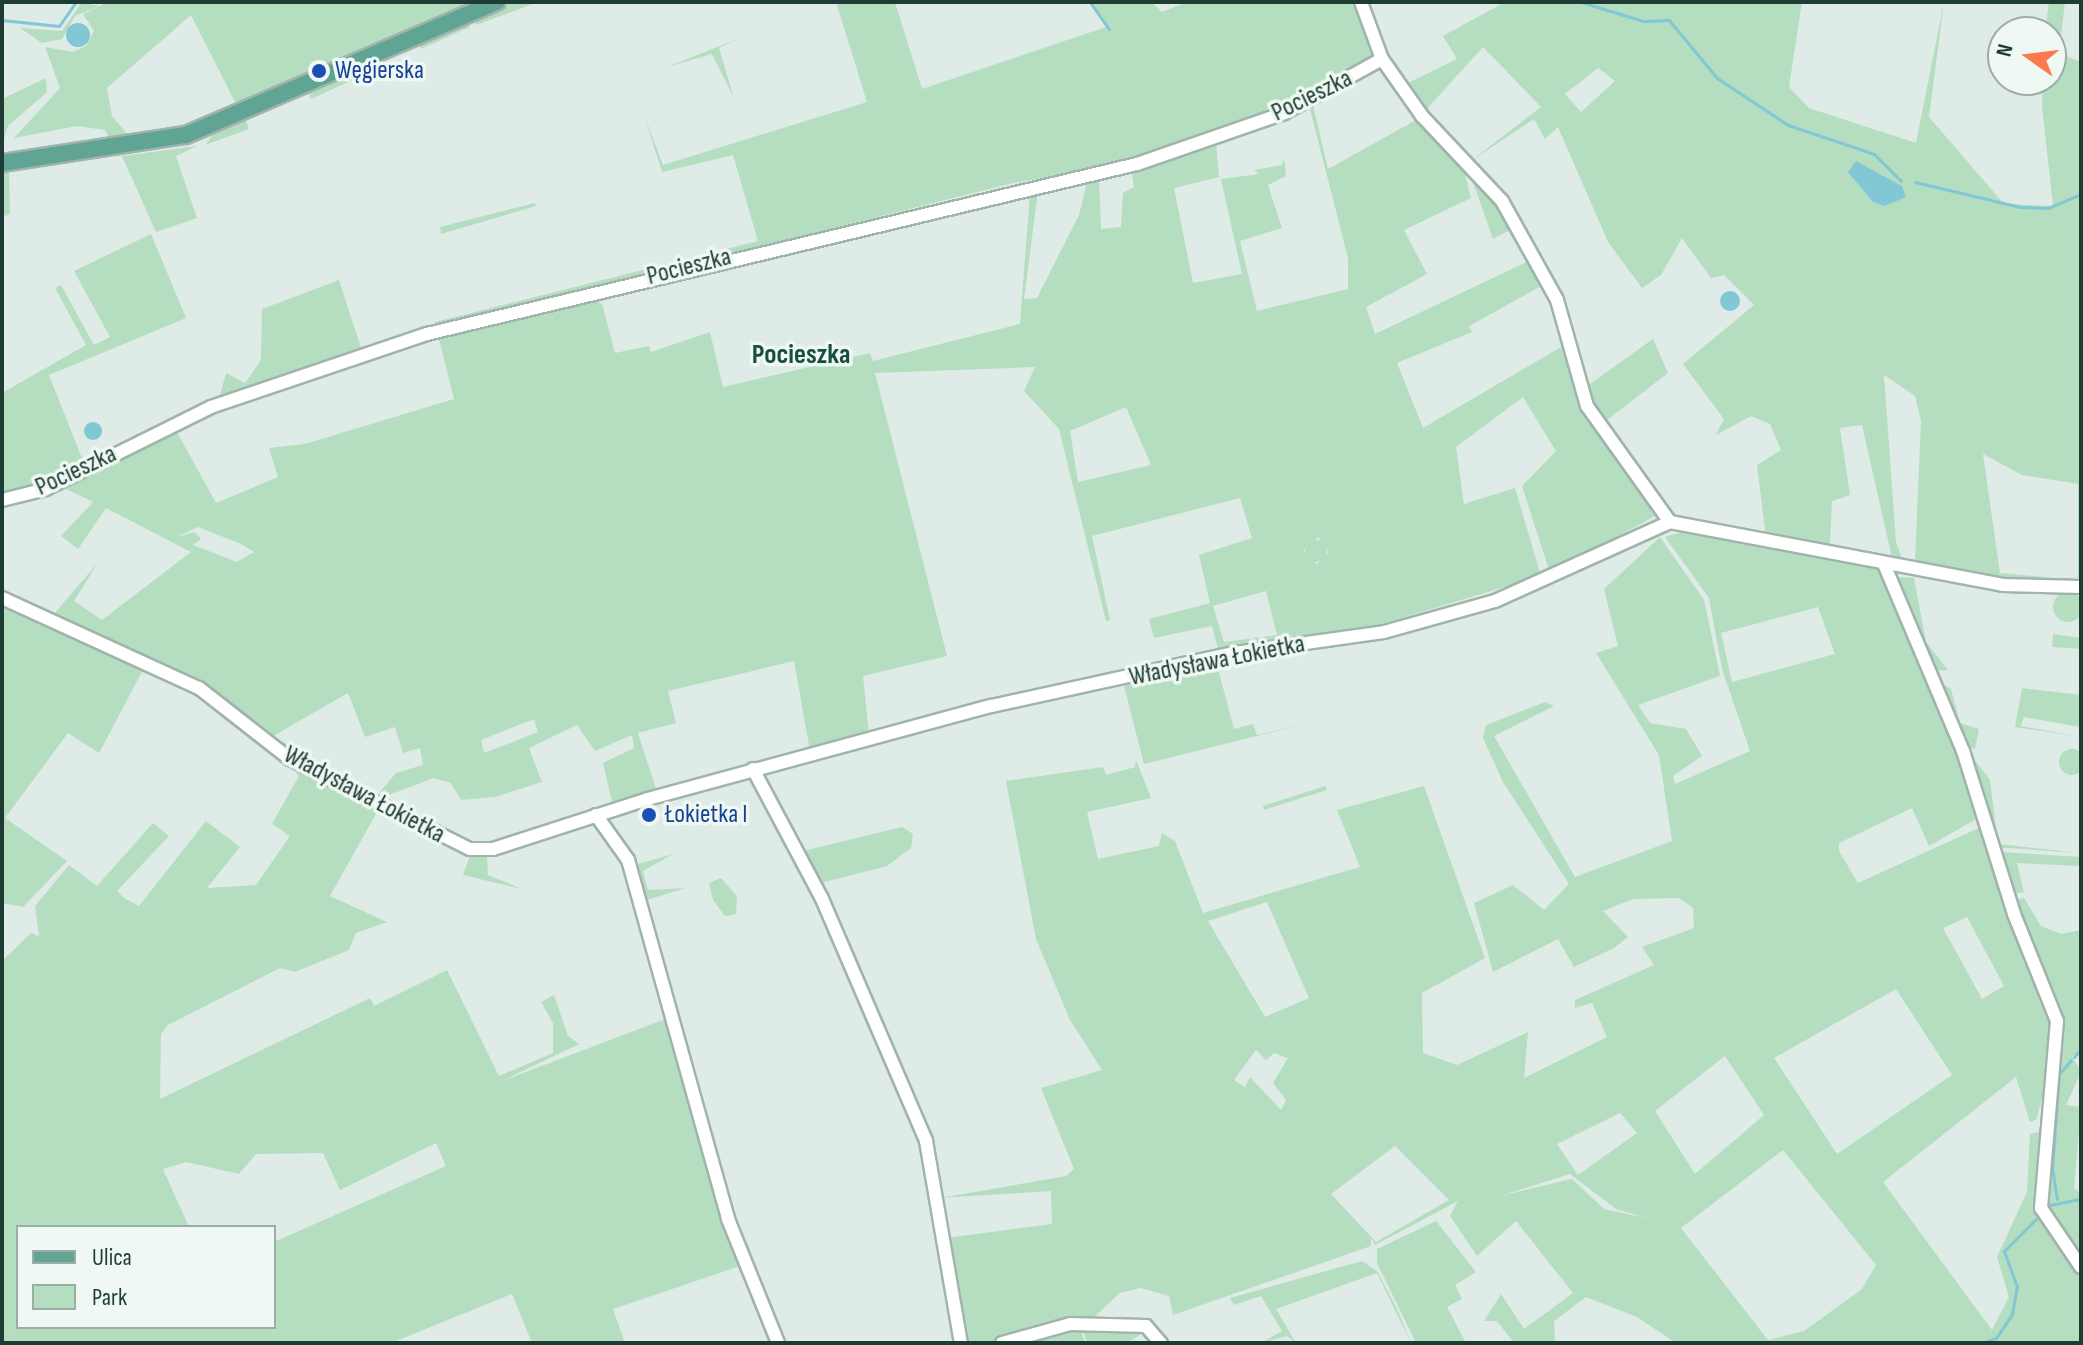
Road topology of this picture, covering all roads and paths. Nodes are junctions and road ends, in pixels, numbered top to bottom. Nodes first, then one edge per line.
1 (497, 2) edge
2 (1361, 2) edge
3 (1382, 59) junction
4 (2, 163) edge
5 (2, 500) edge
6 (1670, 522) junction
7 (1884, 564) junction
8 (2081, 587) edge
9 (2, 598) edge
10 (753, 769) junction
11 (596, 815) junction
12 (2081, 1267) edge
13 (778, 1343) edge
14 (961, 1343) edge
15 (1002, 1343) edge
16 (1161, 1343) edge

1 - 4 main road
2 - 3 street
3 - 5 street, Pocieszka
3 - 6 street
6 - 7 street
6 - 10 street, Władysława Łokietka
7 - 8 street
7 - 12 street
9 - 11 street, Władysława Łokietka
10 - 11 street, Władysława Łokietka
10 - 14 street
11 - 13 street
15 - 16 street

